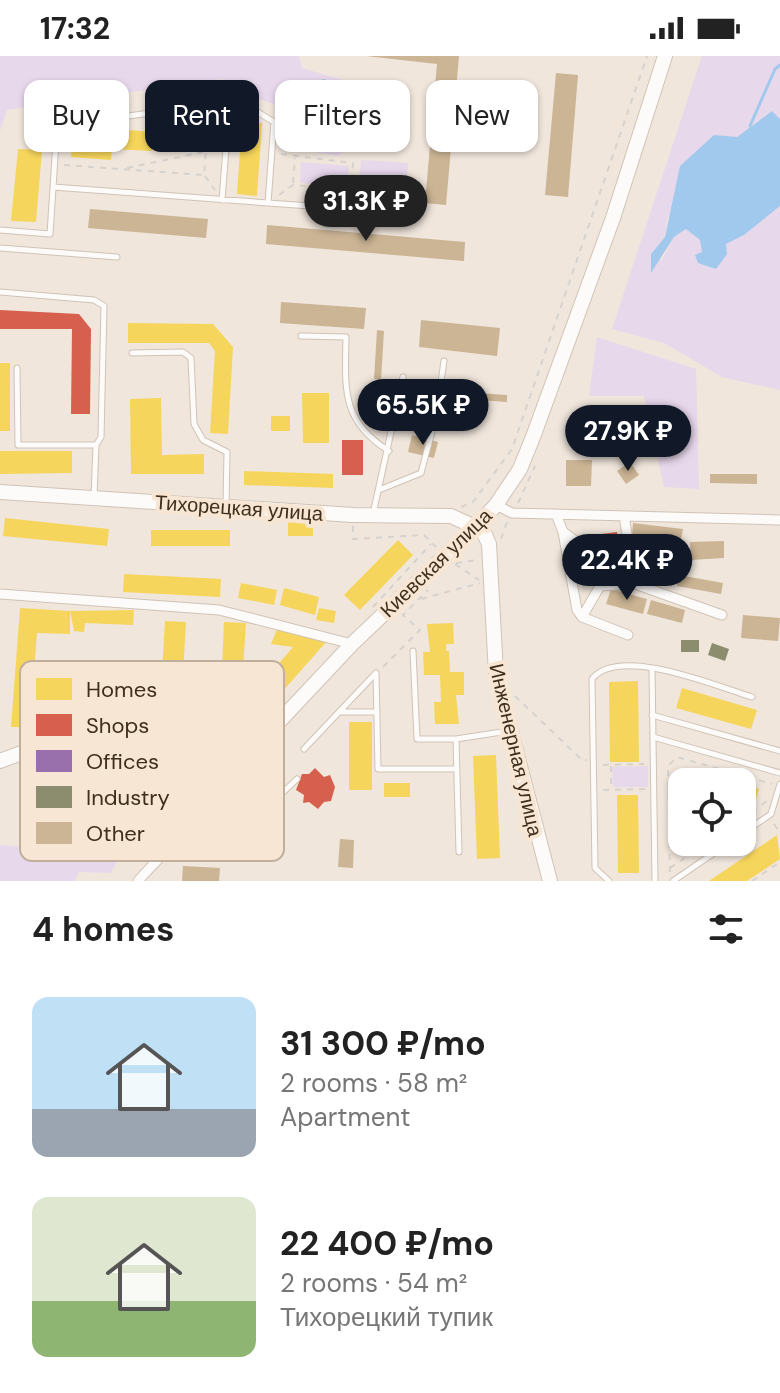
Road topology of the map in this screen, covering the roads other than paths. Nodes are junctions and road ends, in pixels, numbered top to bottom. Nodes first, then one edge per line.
1 (665, 56) edge
2 (226, 152) edge
3 (53, 187) junction
4 (222, 200) junction
5 (268, 203) junction
6 (408, 213) dead end
7 (0, 230) edge
8 (0, 248) edge
9 (117, 257) dead end
10 (0, 292) edge
11 (301, 336) dead end
12 (132, 353) dead end
13 (444, 361) dead end
14 (17, 368) dead end
15 (403, 377) dead end
16 (399, 406) junction
17 (437, 410) junction
18 (96, 445) junction
19 (389, 451) junction
20 (379, 490) junction
21 (0, 492) edge
22 (94, 498) junction
23 (496, 505) junction
24 (226, 506) junction
25 (556, 514) junction
26 (373, 515) junction
27 (624, 516) junction
28 (780, 520) edge
29 (475, 527) junction
30 (563, 532) junction
31 (587, 570) dead end
32 (635, 584) junction
33 (0, 594) edge
34 (722, 615) dead end
35 (582, 617) junction
36 (628, 635) dead end
37 (352, 644) junction
38 (413, 651) dead end
39 (652, 668) junction
40 (752, 697) dead end
41 (339, 712) junction
42 (377, 712) junction
43 (652, 715) junction
44 (284, 716) edge
45 (509, 731) junction
46 (653, 737) junction
47 (456, 739) junction
48 (304, 749) dead end
49 (780, 751) edge
50 (20, 754) edge
51 (0, 761) edge
52 (456, 769) junction
53 (780, 773) edge
54 (297, 779) dead end
55 (780, 785) edge
56 (284, 791) edge
57 (756, 824) edge
58 (459, 852) dead end
59 (709, 856) edge
60 (156, 861) edge
61 (138, 881) edge
62 (550, 881) edge
63 (609, 881) edge
64 (655, 881) edge
65 (671, 881) edge

1 - 23 main road, Киевская улица
2 - 4 lane
3 - 4 lane
3 - 5 lane
3 - 7 lane
4 - 5 lane
5 - 6 lane
8 - 9 lane
10 - 18 lane
11 - 19 lane
12 - 24 lane
13 - 17 lane
14 - 18 lane
15 - 16 lane
16 - 17 lane
16 - 19 lane
17 - 20 lane
18 - 22 lane
19 - 20 lane
20 - 26 lane
21 - 22 main road, Тихорецкая улица
22 - 24 main road, Тихорецкая улица
23 - 25 street
23 - 29 main road, Киевская улица
24 - 26 main road, Тихорецкая улица
25 - 27 street
25 - 30 street
26 - 29 main road, Тихорецкая улица
27 - 28 street
27 - 32 street
29 - 37 main road, Киевская улица
29 - 45 main road, Инженерная улица
30 - 31 street
30 - 35 street
32 - 34 street
32 - 35 street
33 - 37 street
35 - 36 street
37 - 44 main road, Киевская улица
38 - 47 lane
39 - 40 lane
39 - 43 lane
39 - 63 lane
41 - 42 lane
41 - 42 lane
41 - 48 lane
42 - 52 lane
43 - 46 lane
43 - 49 lane
45 - 47 lane
45 - 62 main road, Инженерная улица
46 - 53 lane
46 - 64 lane
47 - 52 lane
50 - 51 main road
52 - 58 lane
54 - 56 lane
55 - 57 lane
59 - 65 lane
60 - 61 street

